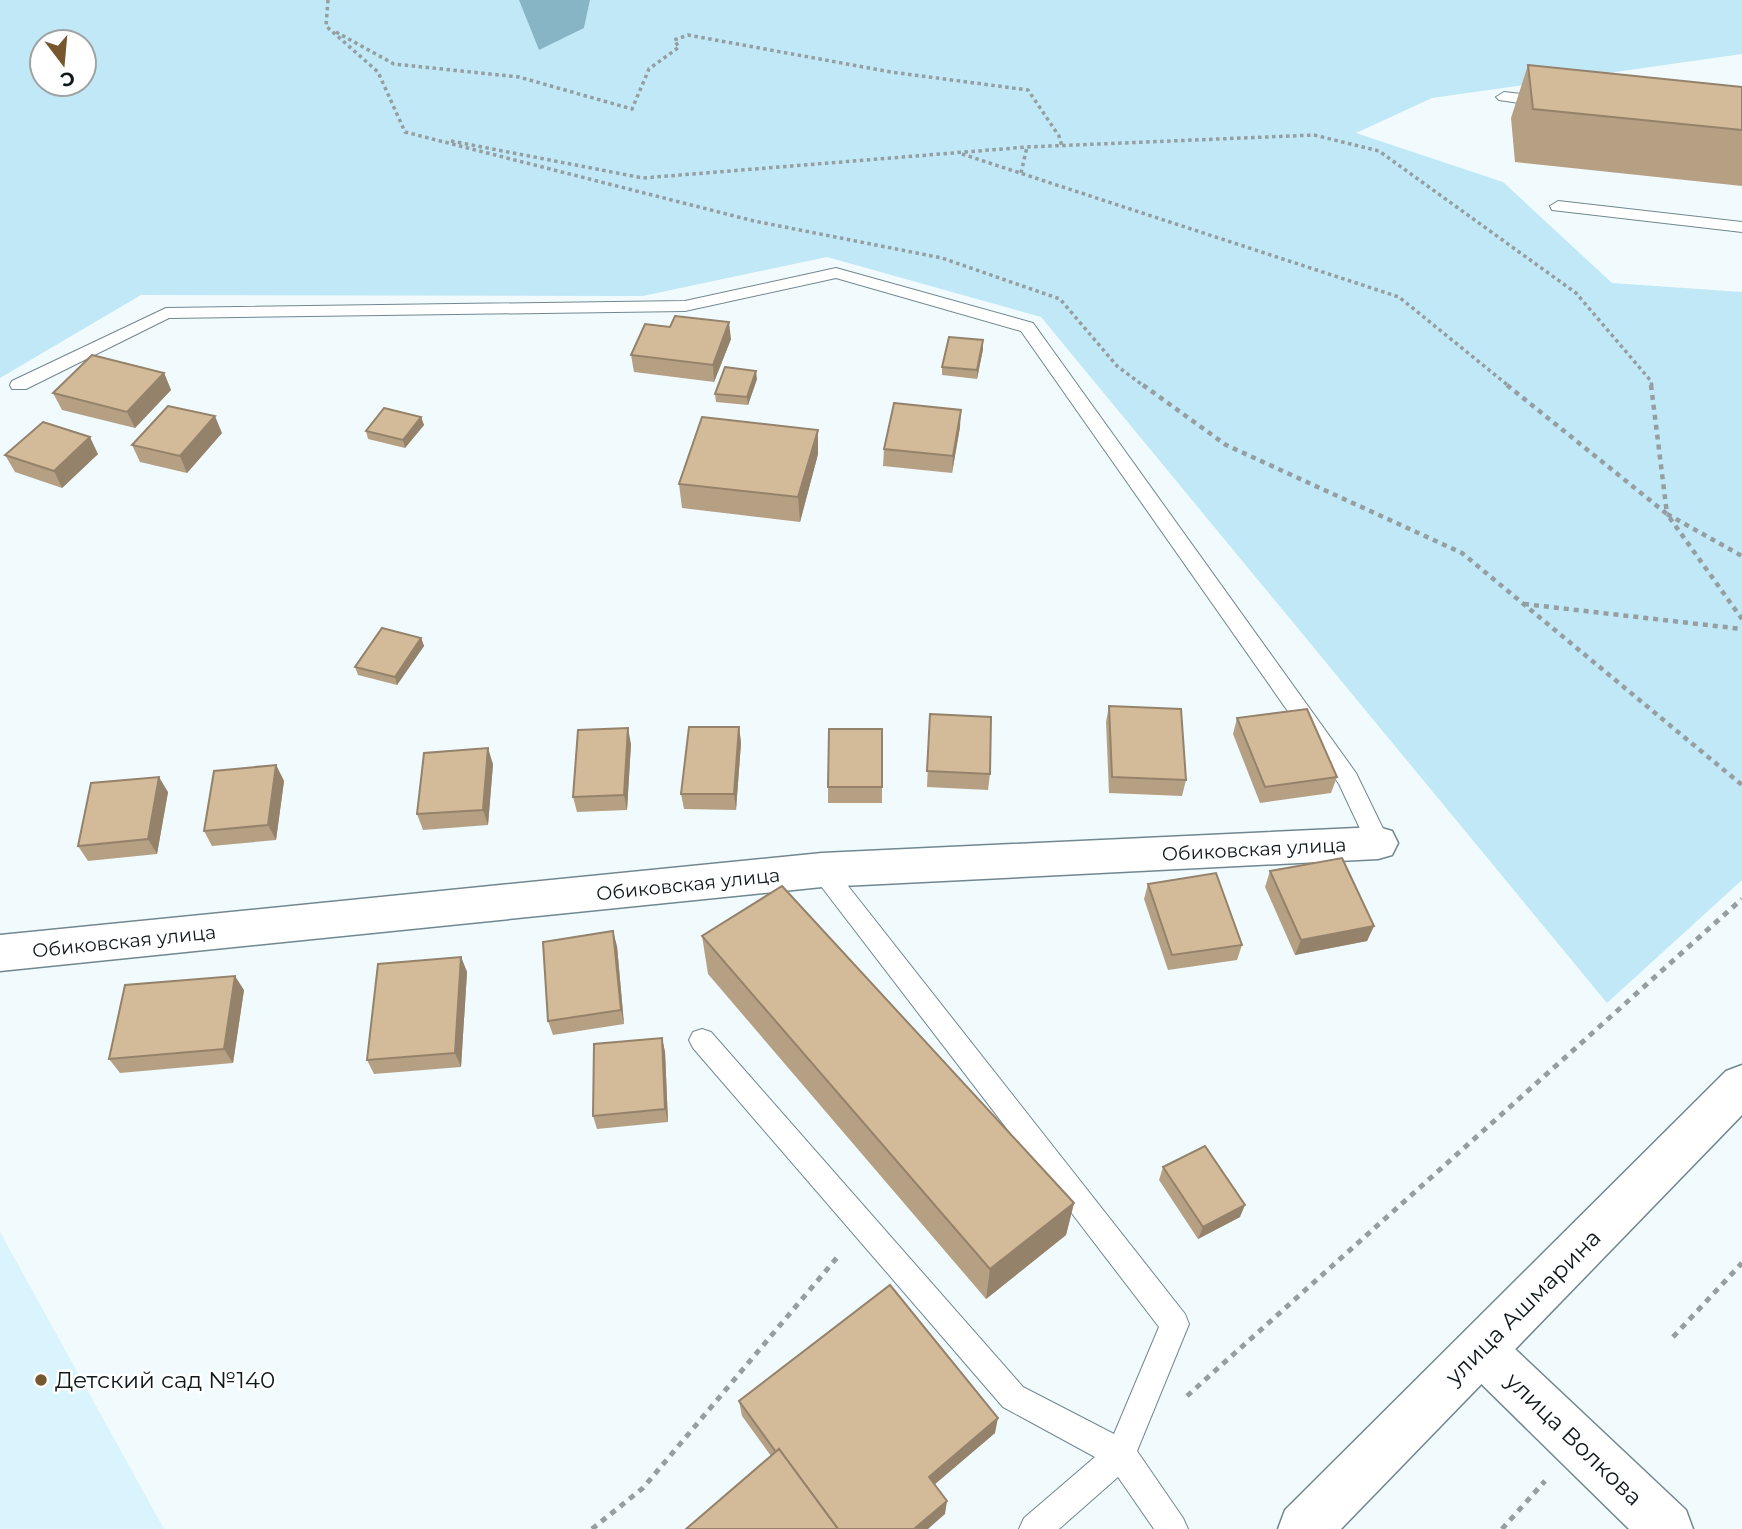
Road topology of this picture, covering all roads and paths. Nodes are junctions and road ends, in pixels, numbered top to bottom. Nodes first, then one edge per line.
1 (328, 0) edge
2 (326, 26) junction
3 (1504, 97) dead end
4 (1570, 104) edge
5 (405, 132) junction
6 (1062, 146) junction
7 (1027, 147) junction
8 (958, 153) junction
9 (1021, 173) junction
10 (1559, 206) dead end
11 (1742, 227) edge
12 (19, 385) dead end
13 (1667, 514) junction
14 (1742, 556) edge
15 (1523, 604) junction
16 (1742, 619) edge
17 (1742, 629) edge
18 (1742, 785) edge
19 (1378, 843) joint
20 (822, 870) junction
21 (1742, 899) edge
22 (0, 953) edge
23 (702, 1040) dead end
24 (1742, 1085) edge
25 (864, 1226) junction
26 (1742, 1263) edge
27 (1673, 1337) dead end
28 (1481, 1350) junction
29 (1183, 1399) dead end
30 (1121, 1454) junction
31 (1545, 1481) dead end
32 (592, 1529) edge
33 (1035, 1529) edge
34 (1172, 1529) edge
35 (1304, 1529) edge
36 (1502, 1529) edge
37 (1667, 1529) edge

1 - 2 path
2 - 5 path
2 - 6 path
3 - 4 lane
5 - 8 path
5 - 15 path
6 - 7 path
6 - 13 path
7 - 8 path
7 - 9 path
8 - 9 path
9 - 13 path
10 - 11 lane
12 - 19 lane
13 - 14 path
13 - 16 path
15 - 17 path
15 - 18 path
19 - 20 street, Обиковская улица
20 - 22 street, Обиковская улица
20 - 30 lane
21 - 29 path
23 - 25 lane
24 - 28 street, улица Ашмарина
25 - 30 lane
25 - 32 path
26 - 27 path
28 - 35 street, улица Ашмарина
28 - 37 street, улица Волкова
30 - 33 lane
30 - 34 lane
31 - 36 path

